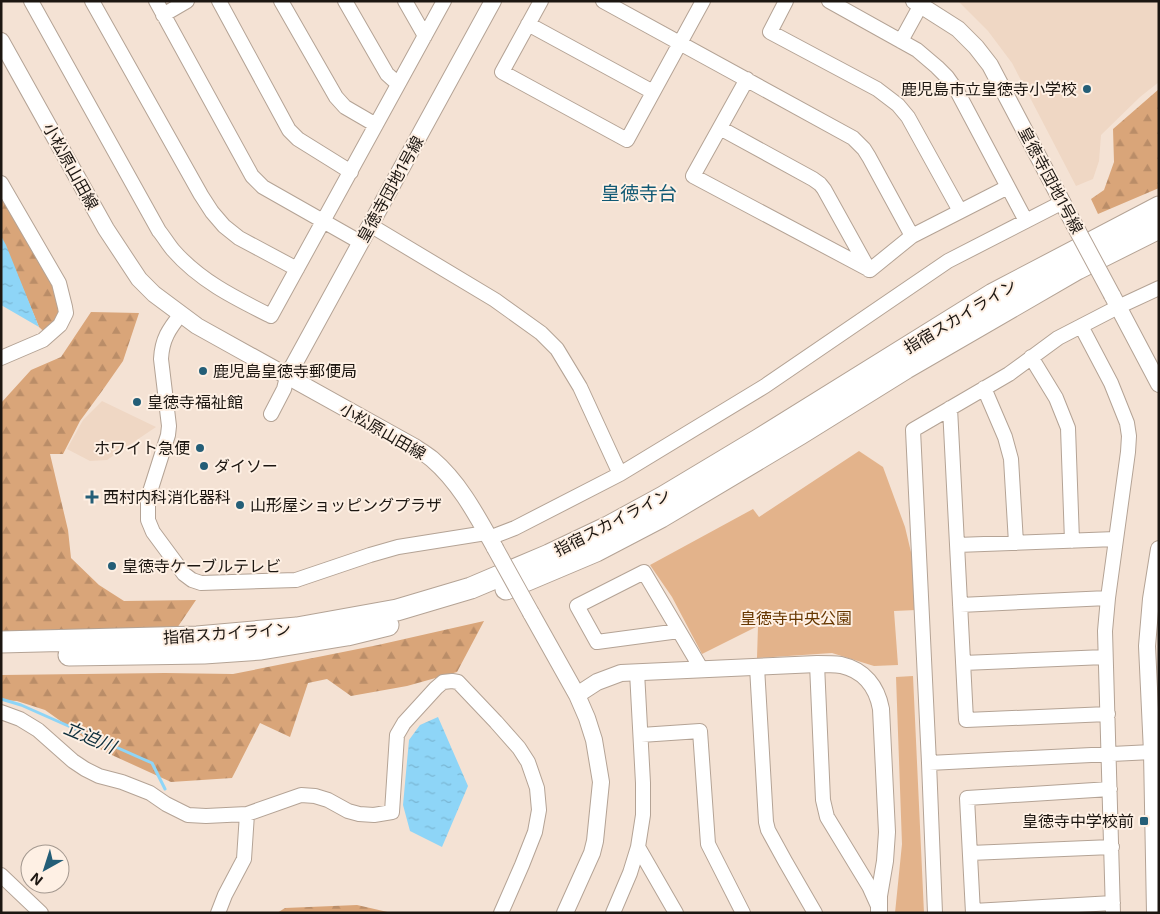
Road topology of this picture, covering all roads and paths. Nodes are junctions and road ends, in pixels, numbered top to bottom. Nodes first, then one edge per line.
1 (31, 1) edge
2 (92, 1) edge
3 (156, 1) edge
4 (187, 1) edge
5 (220, 1) edge
6 (281, 1) edge
7 (345, 1) edge
8 (405, 1) edge
9 (444, 1) edge
10 (493, 1) edge
11 (541, 1) edge
12 (603, 1) edge
13 (703, 1) edge
14 (786, 1) edge
15 (829, 1) edge
16 (919, 2) edge
17 (163, 15) junction
18 (528, 24) junction
19 (425, 36) junction
20 (1, 41) edge
21 (902, 41) junction
22 (680, 43) junction
23 (747, 79) junction
24 (398, 84) junction
25 (653, 92) junction
26 (376, 125) junction
27 (720, 128) junction
28 (350, 172) junction
29 (1, 183) edge
30 (1008, 187) junction
31 (1065, 207) junction
32 (1159, 207) edge
33 (960, 212) junction
34 (323, 221) junction
35 (1026, 221) junction
36 (370, 226) junction
37 (1159, 228) edge
38 (912, 236) junction
39 (360, 242) junction
40 (297, 269) junction
41 (870, 270) junction
42 (1157, 292) edge
43 (1115, 301) junction
44 (181, 314) junction
45 (1082, 326) junction
46 (1031, 357) junction
47 (1, 358) edge
48 (287, 376) junction
49 (1159, 384) edge
50 (984, 388) junction
51 (950, 408) junction
52 (271, 414) dead end
53 (620, 474) junction
54 (1116, 539) junction
55 (490, 540) junction
56 (1072, 540) junction
57 (1016, 542) junction
58 (957, 545) junction
59 (1159, 549) edge
60 (1108, 598) junction
61 (960, 605) junction
62 (679, 631) junction
63 (1, 642) edge
64 (1, 656) edge
65 (1105, 657) junction
66 (963, 663) junction
67 (817, 664) junction
68 (757, 667) junction
69 (702, 670) junction
70 (637, 672) junction
71 (577, 695) junction
72 (1, 712) edge
73 (1108, 714) junction
74 (641, 735) junction
75 (1155, 752) edge
76 (1109, 754) junction
77 (929, 763) junction
78 (1110, 789) junction
79 (247, 814) junction
80 (638, 846) junction
81 (1112, 847) junction
82 (970, 853) junction
83 (1, 875) edge
84 (1113, 908) edge
85 (879, 909) edge
86 (973, 912) edge
87 (41, 913) edge
88 (218, 913) edge
89 (501, 913) edge
90 (565, 913) edge
91 (613, 913) edge
92 (676, 913) edge
93 (743, 913) edge
94 (815, 913) edge
95 (935, 913) edge
96 (1155, 913) edge

1 - 40 street
2 - 40 street
3 - 17 street
4 - 17 street
5 - 28 street
6 - 26 street
7 - 24 street
8 - 19 street
9 - 19 street
10 - 36 street, 皇徳寺団地1号線
11 - 18 street
12 - 22 street
13 - 22 street
14 - 33 street
15 - 21 street
16 - 21 street
16 - 31 street, 皇徳寺団地1号線
17 - 34 street
18 - 25 street
18 - 25 street
19 - 24 street
20 - 44 street, 小松原山田線
21 - 30 street
22 - 23 street
22 - 25 street
23 - 27 street
23 - 38 street
24 - 26 street
26 - 28 street
27 - 41 street
27 - 41 street
28 - 34 street
29 - 47 street
30 - 33 street
30 - 35 street
31 - 35 street
31 - 43 street, 皇徳寺団地1号線, bridge
32 - 63 main road, 指宿スカイライン
33 - 38 street
34 - 39 street
34 - 40 street
35 - 53 street
36 - 39 street, 皇徳寺団地1号線
36 - 53 street
37 - 64 main road, 指宿スカイライン
38 - 41 street
39 - 48 street, 皇徳寺団地1号線
42 - 43 street
43 - 45 street
43 - 49 street, 皇徳寺団地1号線
44 - 48 street, 小松原山田線
44 - 55 street
45 - 46 street
45 - 54 street
46 - 50 street
46 - 56 street
48 - 52 street
48 - 55 street, 小松原山田線
50 - 51 street
50 - 57 street
51 - 58 street
51 - 77 street
53 - 55 street
54 - 56 street
54 - 60 street
55 - 71 street, 小松原山田線, bridge
56 - 57 street
57 - 58 street
58 - 61 street
59 - 75 street
60 - 61 street
60 - 65 street
61 - 66 street
62 - 62 street
62 - 69 street
65 - 66 street
65 - 73 street
66 - 73 street
67 - 68 street
67 - 85 street
67 - 85 street
68 - 69 street
68 - 94 street
69 - 70 street
70 - 71 street
70 - 74 street
71 - 90 street, 小松原山田線
72 - 79 street
73 - 76 street
74 - 80 street
74 - 93 street
75 - 76 street
75 - 96 street
76 - 77 street
76 - 78 street
77 - 95 street
78 - 81 street
78 - 82 street
79 - 88 street
79 - 89 street
80 - 91 street
80 - 92 street
81 - 82 street
81 - 84 street
82 - 86 street
83 - 87 street
84 - 86 street

